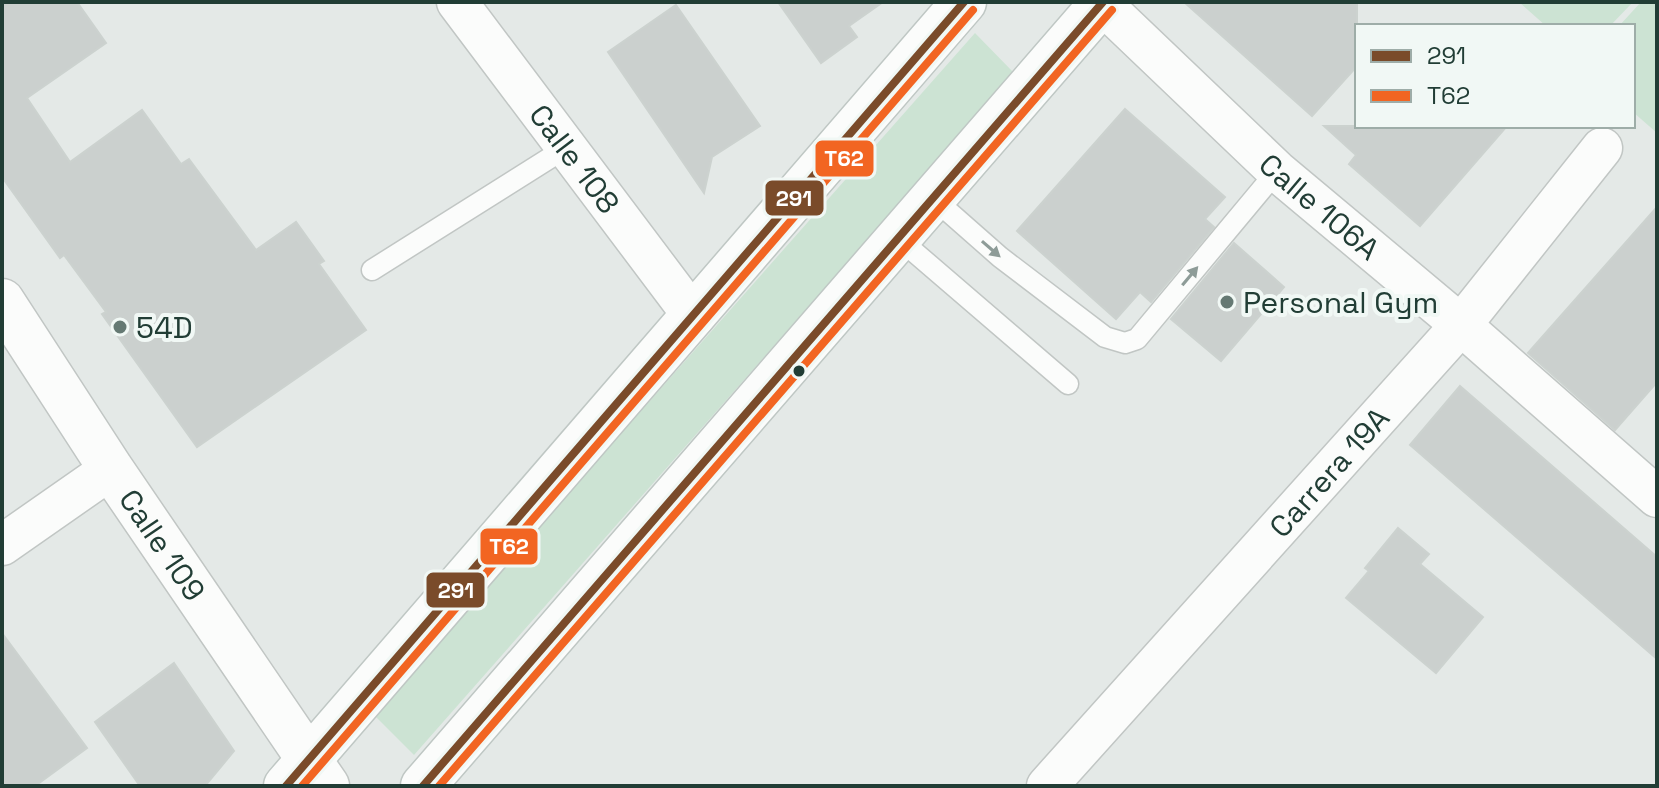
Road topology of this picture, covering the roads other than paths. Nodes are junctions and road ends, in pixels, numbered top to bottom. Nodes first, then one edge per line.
1 (457, 2) edge
2 (964, 2) edge
3 (1101, 3) edge
4 (1602, 148) dead end
5 (569, 151) junction
6 (1277, 171) junction
7 (933, 198) junction
8 (898, 238) junction
9 (372, 270) dead end
10 (2, 301) edge
11 (694, 317) junction
12 (1461, 325) junction
13 (1068, 384) dead end
14 (111, 469) junction
15 (1657, 497) edge
16 (2, 545) edge
17 (307, 777) edge
18 (423, 786) edge
19 (1047, 786) edge

1 - 5 street, Calle 108
2 - 11 main road
3 - 6 street, Calle 106A
3 - 7 main road
4 - 12 street, Carrera 19A
5 - 9 lane
5 - 11 street, Calle 108
7 -> 6 lane
6 - 12 street, Calle 106A
7 - 8 main road
8 - 13 lane
8 - 18 main road
10 - 14 main road, Calle 109
11 - 17 main road
12 - 15 street, Calle 106A
12 - 19 street, Carrera 19A
14 - 16 street
14 - 17 main road, Calle 109

